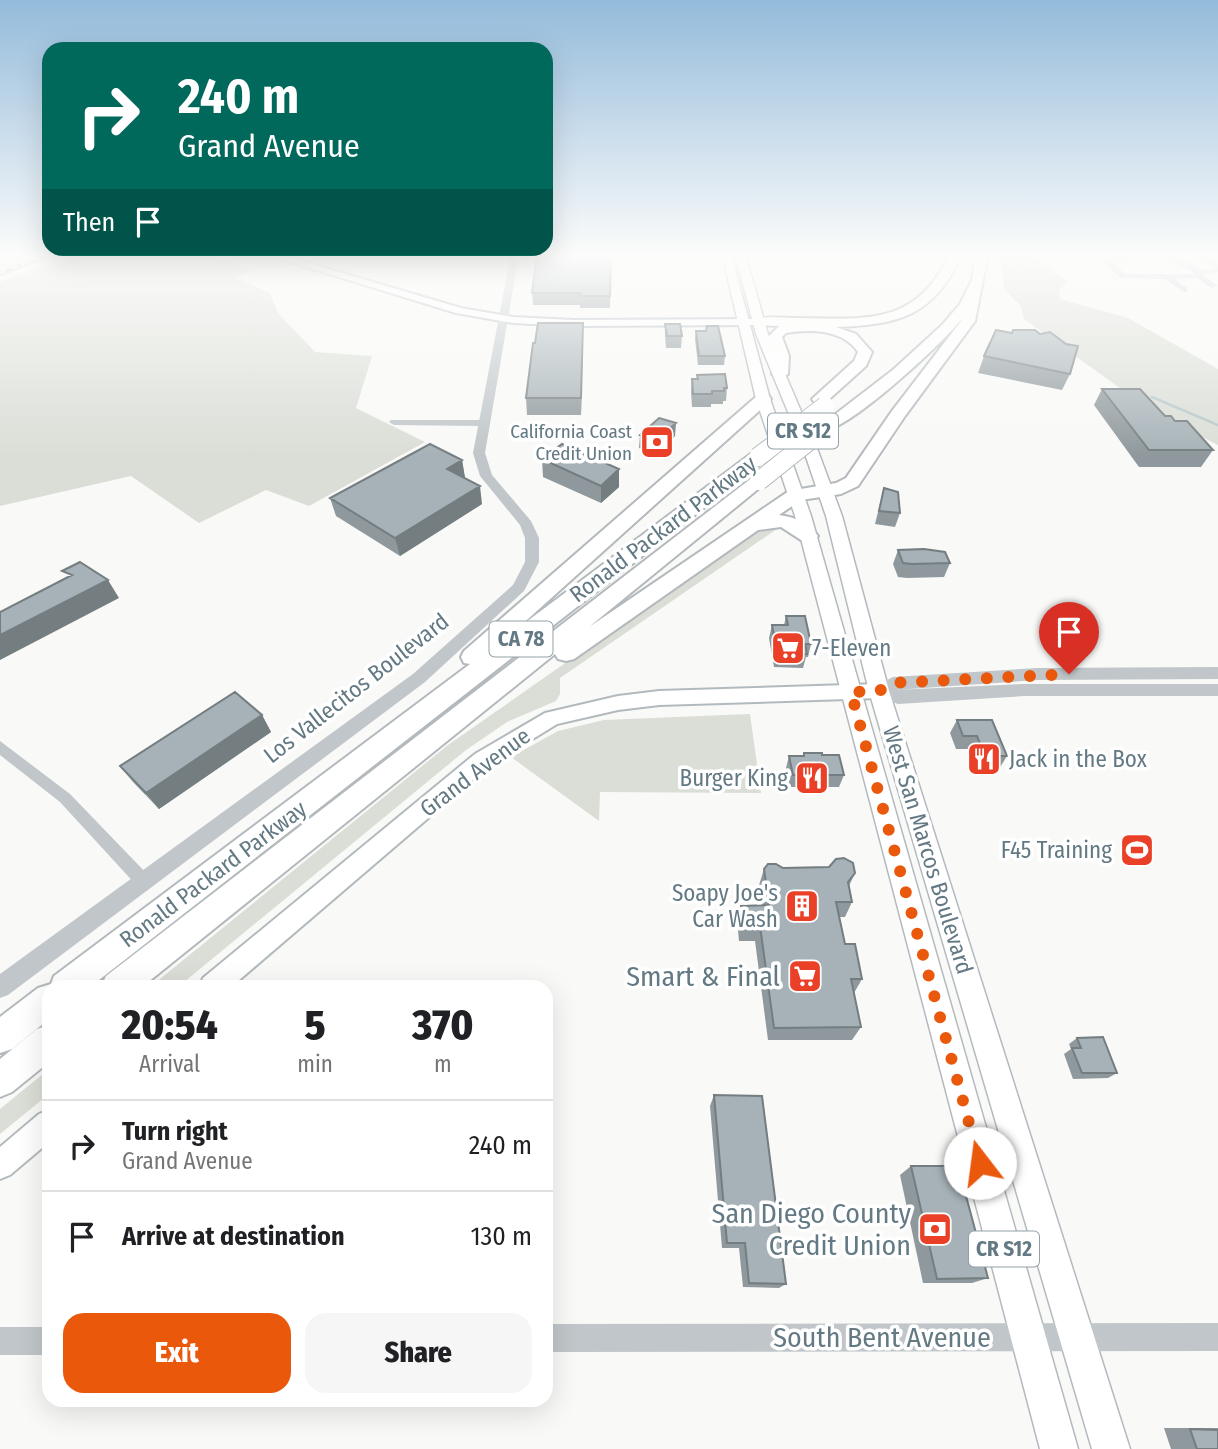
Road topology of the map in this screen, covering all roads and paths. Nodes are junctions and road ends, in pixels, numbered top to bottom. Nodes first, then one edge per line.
1 (503, 322) edge
2 (550, 322) edge
3 (759, 322) junction
4 (794, 322) edge
5 (954, 322) edge
6 (968, 322) edge
7 (742, 323) junction
8 (873, 370) dead end
9 (780, 374) junction
10 (763, 399) junction
11 (823, 403) junction
12 (394, 422) dead end
13 (483, 423) junction
14 (825, 489) junction
15 (796, 495) junction
16 (744, 529) junction
17 (808, 536) junction
18 (1218, 673) edge
19 (1218, 691) edge
20 (865, 692) junction
21 (478, 703) junction
22 (0, 747) edge
23 (284, 820) junction
24 (144, 882) junction
25 (74, 980) edge
26 (126, 980) edge
27 (220, 980) edge
28 (0, 987) edge
29 (42, 1004) edge
30 (0, 1037) edge
31 (42, 1047) edge
32 (0, 1080) edge
33 (42, 1130) edge
34 (0, 1165) edge
35 (1076, 1335) junction
36 (1028, 1336) junction
37 (1218, 1337) edge
38 (553, 1338) edge
39 (0, 1341) edge
40 (42, 1341) edge
41 (1059, 1449) edge
42 (1111, 1449) edge

1 - 13 street, Los Vallecitos Boulevard
2 - 7 main road
3 - 4 highway
3 - 7 main road
3 - 9 main road, West San Marcos Boulevard / CR S12
5 - 21 highway, Ronald Packard Parkway / CA 78, bridge
6 - 14 highway
7 - 10 main road, West San Marcos Boulevard / CR S12
8 - 11 highway, Ronald Packard Parkway / CA 78
9 - 11 highway
9 - 14 main road, West San Marcos Boulevard / CR S12
10 - 15 main road, West San Marcos Boulevard / CR S12
10 - 23 highway
11 - 23 highway, Ronald Packard Parkway / CA 78, bridge
12 - 13 street
13 - 24 street, Los Vallecitos Boulevard
14 - 15 highway
14 - 20 main road, West San Marcos Boulevard / CR S12
15 - 16 highway
15 - 17 main road, West San Marcos Boulevard / CR S12
16 - 17 highway
16 - 21 highway
17 - 20 main road, West San Marcos Boulevard / CR S12
18 - 20 street, Grand Avenue
19 - 20 street, Grand Avenue
20 - 27 main road, Grand Avenue
20 - 35 main road, West San Marcos Boulevard / CR S12
20 - 36 main road, West San Marcos Boulevard / CR S12
21 - 26 highway, Ronald Packard Parkway / CA 78
22 - 24 street
23 - 25 highway, Ronald Packard Parkway / CA 78
24 - 28 street, Los Vallecitos Boulevard
29 - 30 highway
31 - 32 highway
33 - 34 main road
35 - 36 street, South Bent Avenue
35 - 37 street, South Bent Avenue
35 - 42 main road, West San Marcos Boulevard / CR S12
36 - 38 street, South Bent Avenue
36 - 41 main road, West San Marcos Boulevard / CR S12
39 - 40 street

